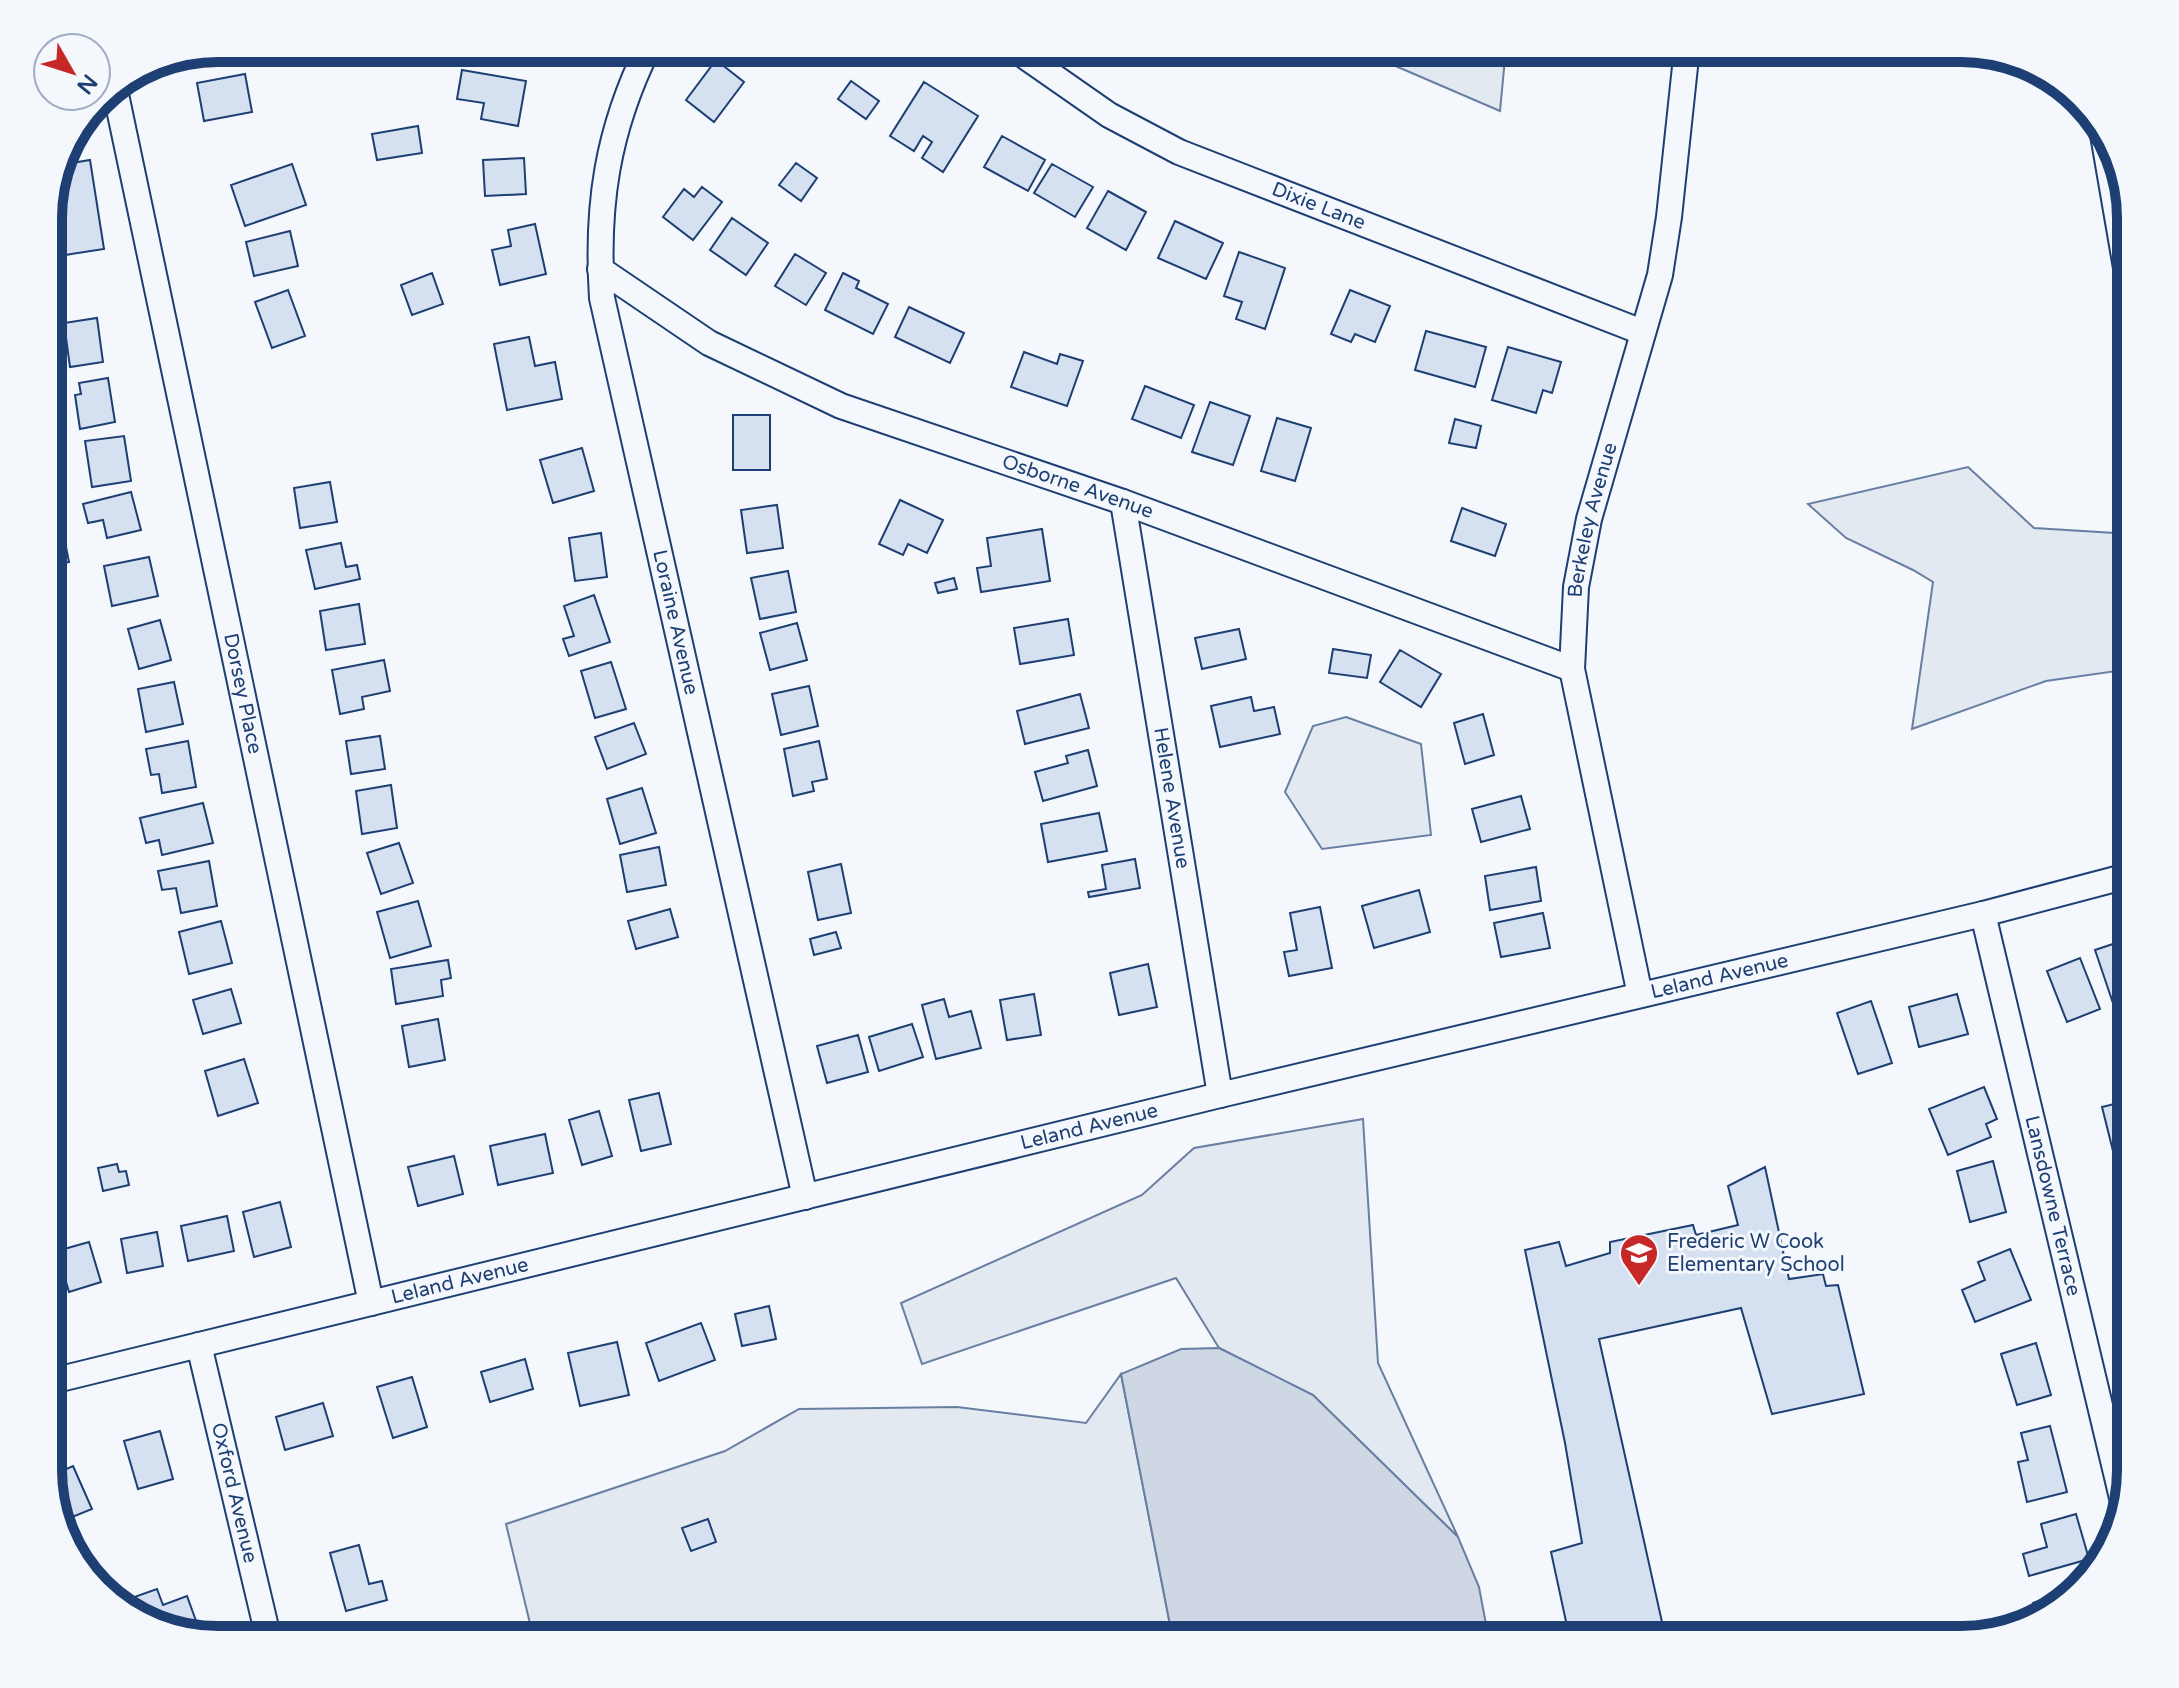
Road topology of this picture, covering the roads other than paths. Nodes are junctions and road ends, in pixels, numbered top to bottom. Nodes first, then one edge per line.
1 (642, 62) edge
2 (1033, 62) edge
3 (1686, 62) edge
4 (117, 99) edge
5 (2109, 167) edge
6 (2117, 216) edge
7 (600, 269) junction
8 (1642, 332) junction
9 (1123, 502) junction
10 (1572, 669) junction
11 (2117, 879) edge
12 (1983, 914) junction
13 (1640, 995) junction
14 (1220, 1095) junction
15 (805, 1197) junction
16 (371, 1303) junction
17 (199, 1345) junction
18 (62, 1379) edge
19 (2117, 1477) edge
20 (266, 1626) edge

1 - 7 street, Loraine Avenue
2 - 8 street, Dixie Lane
3 - 8 street, Berkeley Avenue
4 - 16 street, Dorsey Place
5 - 6 street
7 - 9 street, Osborne Avenue
7 - 15 street, Loraine Avenue
8 - 10 street, Berkeley Avenue
9 - 10 street, Osborne Avenue
9 - 14 street, Helene Avenue
10 - 13 street, Berkeley Avenue
11 - 12 street, Leland Avenue
12 - 13 street, Leland Avenue
12 - 19 street, Lansdowne Terrace
13 - 14 street, Leland Avenue
14 - 15 street, Leland Avenue
15 - 16 street, Leland Avenue
16 - 17 street, Leland Avenue
17 - 18 street, Leland Avenue
17 - 20 street, Oxford Avenue

